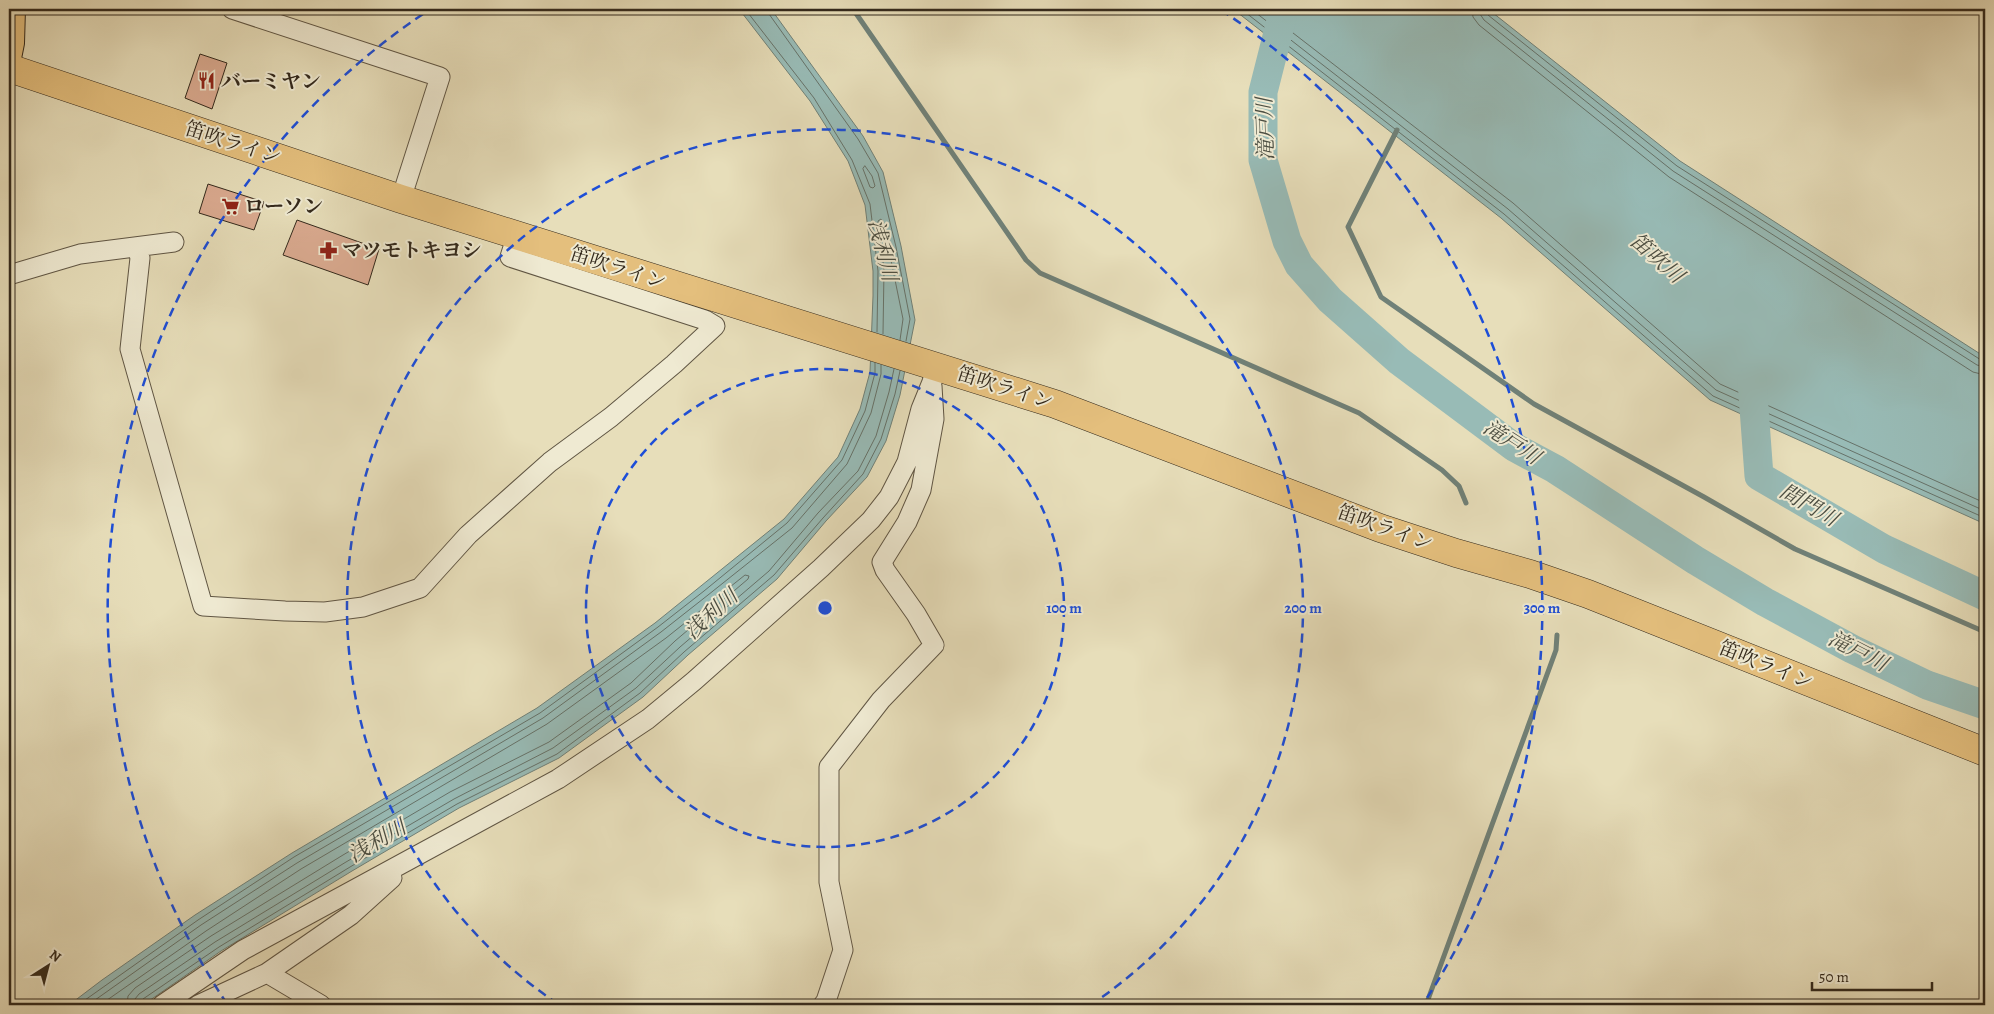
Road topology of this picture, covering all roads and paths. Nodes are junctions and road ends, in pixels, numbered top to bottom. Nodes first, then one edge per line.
1 (13, 9) edge
2 (243, 11) edge
3 (9, 58) edge
4 (9, 68) edge
5 (401, 198) junction
6 (517, 235) junction
7 (174, 242) dead end
8 (137, 246) junction
9 (9, 275) edge
10 (930, 370) junction
11 (1985, 752) edge
12 (414, 858) junction
13 (267, 973) junction
14 (317, 1004) edge
15 (162, 1005) edge
16 (198, 1005) edge
17 (823, 1005) edge

1 - 3 main road
2 - 5 street
4 - 5 highway, 笛吹ライン
5 - 6 highway, 笛吹ライン
6 - 8 street
6 - 10 highway, 笛吹ライン
7 - 8 street
8 - 9 street
10 - 11 highway, 笛吹ライン
10 - 12 street
10 - 17 street
12 - 13 street
12 - 15 street
13 - 14 street
13 - 16 street

